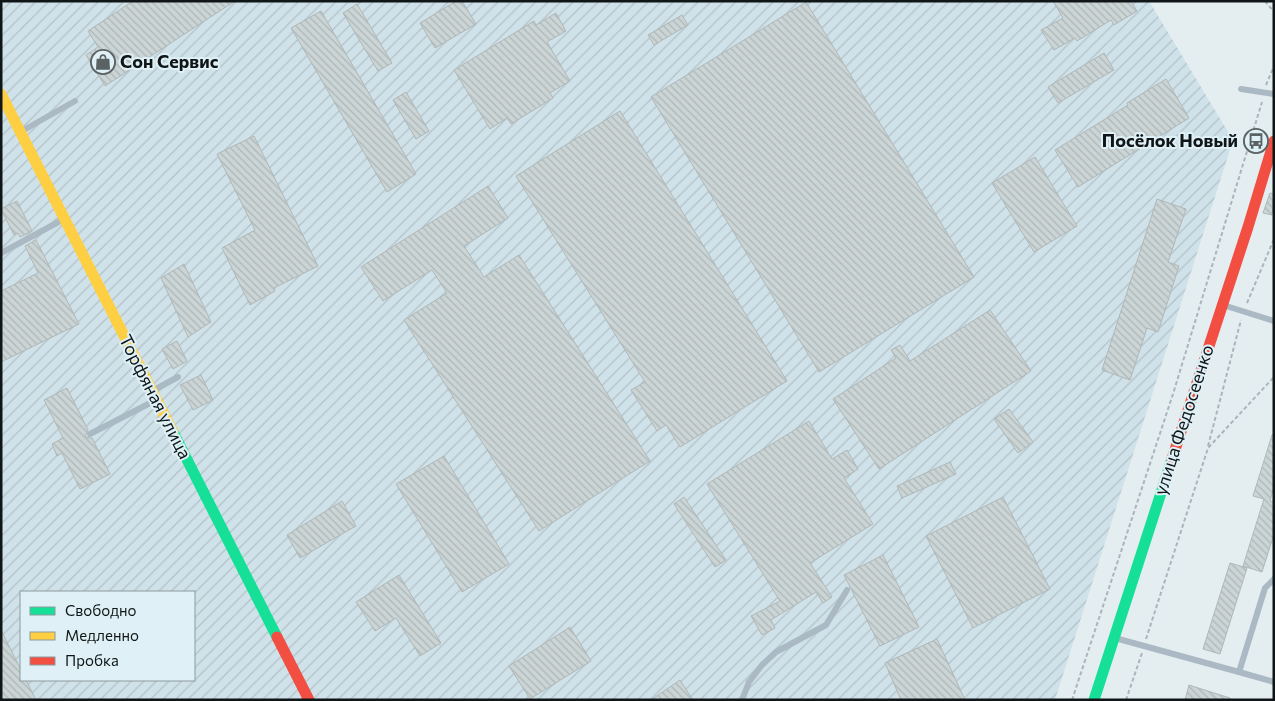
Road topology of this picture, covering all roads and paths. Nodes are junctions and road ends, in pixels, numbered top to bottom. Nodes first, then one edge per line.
1 (1265, 1) edge
2 (1274, 12) edge
3 (1274, 66) edge
4 (1241, 89) dead end
5 (1264, 92) junction
6 (1, 94) edge
7 (1274, 94) edge
8 (76, 101) dead end
9 (21, 132) junction
10 (1274, 141) edge
11 (65, 218) junction
12 (1274, 239) edge
13 (1, 252) edge
14 (1222, 305) junction
15 (1244, 312) junction
16 (1274, 321) edge
17 (178, 377) dead end
18 (1274, 377) edge
19 (155, 395) junction
20 (90, 434) dead end
21 (1208, 448) junction
22 (1274, 579) edge
23 (848, 590) dead end
24 (1113, 638) junction
25 (1144, 646) junction
26 (1239, 672) junction
27 (1274, 682) edge
28 (309, 700) edge
29 (742, 700) edge
30 (1072, 700) edge
31 (1094, 700) edge
32 (1126, 700) edge

1 - 2 path
3 - 5 path
4 - 5 lane
5 - 7 lane
5 - 30 path
6 - 9 street, Торфяная улица
8 - 9 lane
9 - 11 street, Торфяная улица
10 - 14 street, улица Федосеенко
11 - 13 lane
11 - 19 street, Торфяная улица
12 - 15 path
14 - 15 lane
14 - 24 street, улица Федосеенко
15 - 16 lane
15 - 21 path
17 - 19 lane
18 - 21 path
19 - 20 lane
19 - 28 street, Торфяная улица
21 - 25 path
22 - 26 lane
23 - 29 lane
24 - 25 lane
24 - 31 street, улица Федосеенко
25 - 26 lane
25 - 32 path
26 - 27 lane

